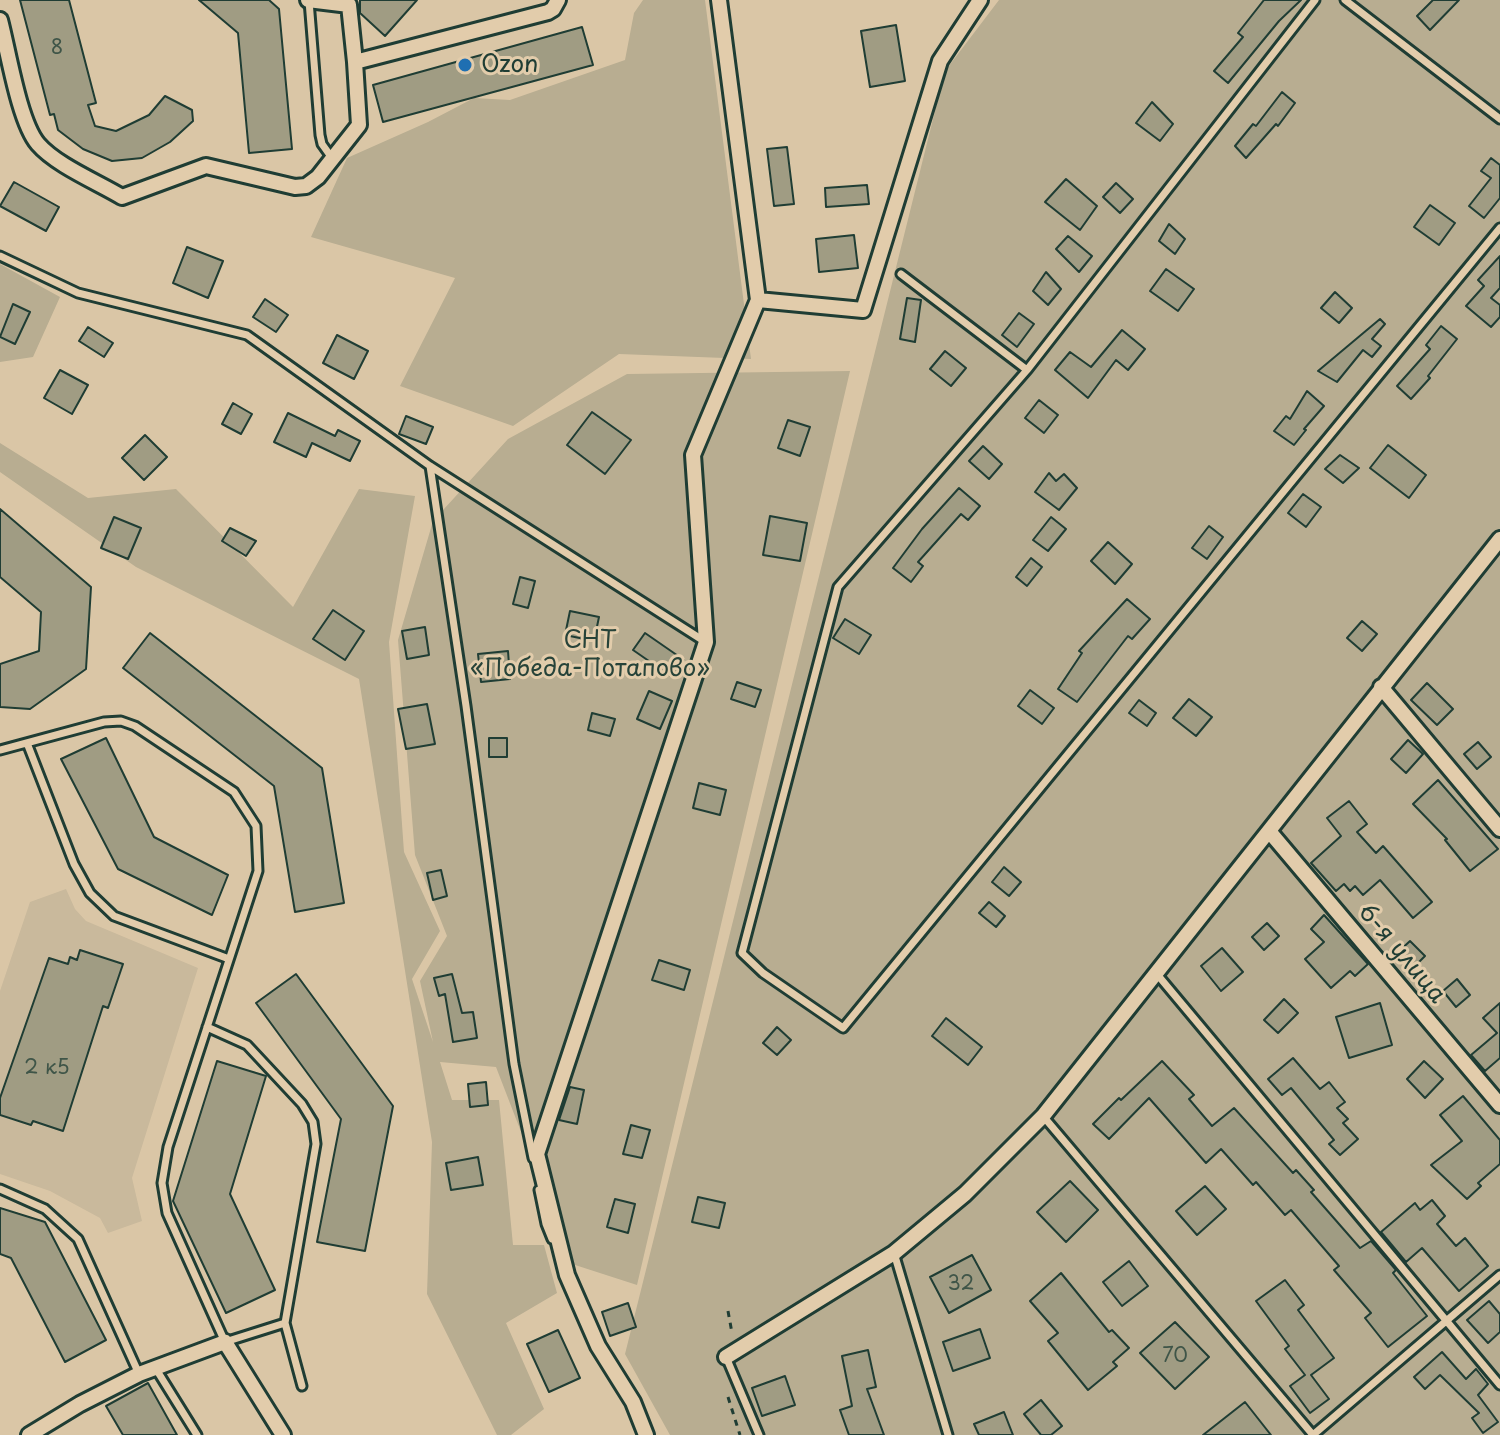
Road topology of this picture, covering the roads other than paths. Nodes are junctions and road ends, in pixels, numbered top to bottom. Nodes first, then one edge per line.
1 (309, 0) edge
2 (558, 0) edge
3 (719, 0) edge
4 (980, 0) edge
5 (1315, 0) edge
6 (1345, 0) edge
7 (332, 2) edge
8 (0, 20) edge
9 (355, 62) junction
10 (1500, 119) edge
11 (333, 159) junction
12 (1500, 228) edge
13 (0, 256) edge
14 (901, 274) dead end
15 (758, 300) junction
16 (1027, 370) junction
17 (430, 466) junction
18 (1499, 543) edge
19 (706, 642) junction
20 (1381, 687) junction
21 (27, 743) junction
22 (0, 750) edge
23 (1500, 829) edge
24 (1269, 831) junction
25 (229, 959) junction
26 (1156, 973) junction
27 (207, 1027) junction
28 (1500, 1105) edge
29 (1043, 1116) junction
30 (0, 1189) edge
31 (894, 1253) junction
32 (567, 1275) junction
33 (1500, 1275) edge
34 (1447, 1319) junction
35 (285, 1323) junction
36 (225, 1342) junction
37 (726, 1357) joint
38 (155, 1368) junction
39 (139, 1374) junction
40 (1500, 1385) edge
41 (302, 1386) dead end
42 (29, 1435) edge
43 (197, 1435) edge
44 (283, 1435) edge
45 (646, 1435) edge
46 (759, 1435) edge
47 (948, 1435) edge
48 (1313, 1435) edge

1 - 7 street
1 - 11 lane
2 - 9 street
3 - 15 street
4 - 15 street
5 - 16 lane
6 - 10 lane
7 - 9 street
8 - 11 street
9 - 11 street
12 - 16 lane
13 - 17 lane
14 - 16 lane
15 - 19 street
17 - 19 lane
17 - 32 lane
18 - 20 street
19 - 32 street
20 - 23 street
20 - 24 street
21 - 22 lane
21 - 25 lane
21 - 25 lane
24 - 26 street
24 - 28 street, 6-я улица
25 - 27 lane
26 - 29 street
26 - 34 lane
27 - 35 lane
27 - 36 lane
29 - 31 street
29 - 48 lane
30 - 39 lane
31 - 37 street
31 - 47 lane
32 - 45 street
33 - 34 lane
34 - 40 lane
34 - 48 lane
35 - 36 lane
35 - 41 lane
36 - 38 street
36 - 44 street
37 - 46 lane
38 - 39 street
38 - 43 lane
39 - 42 street

